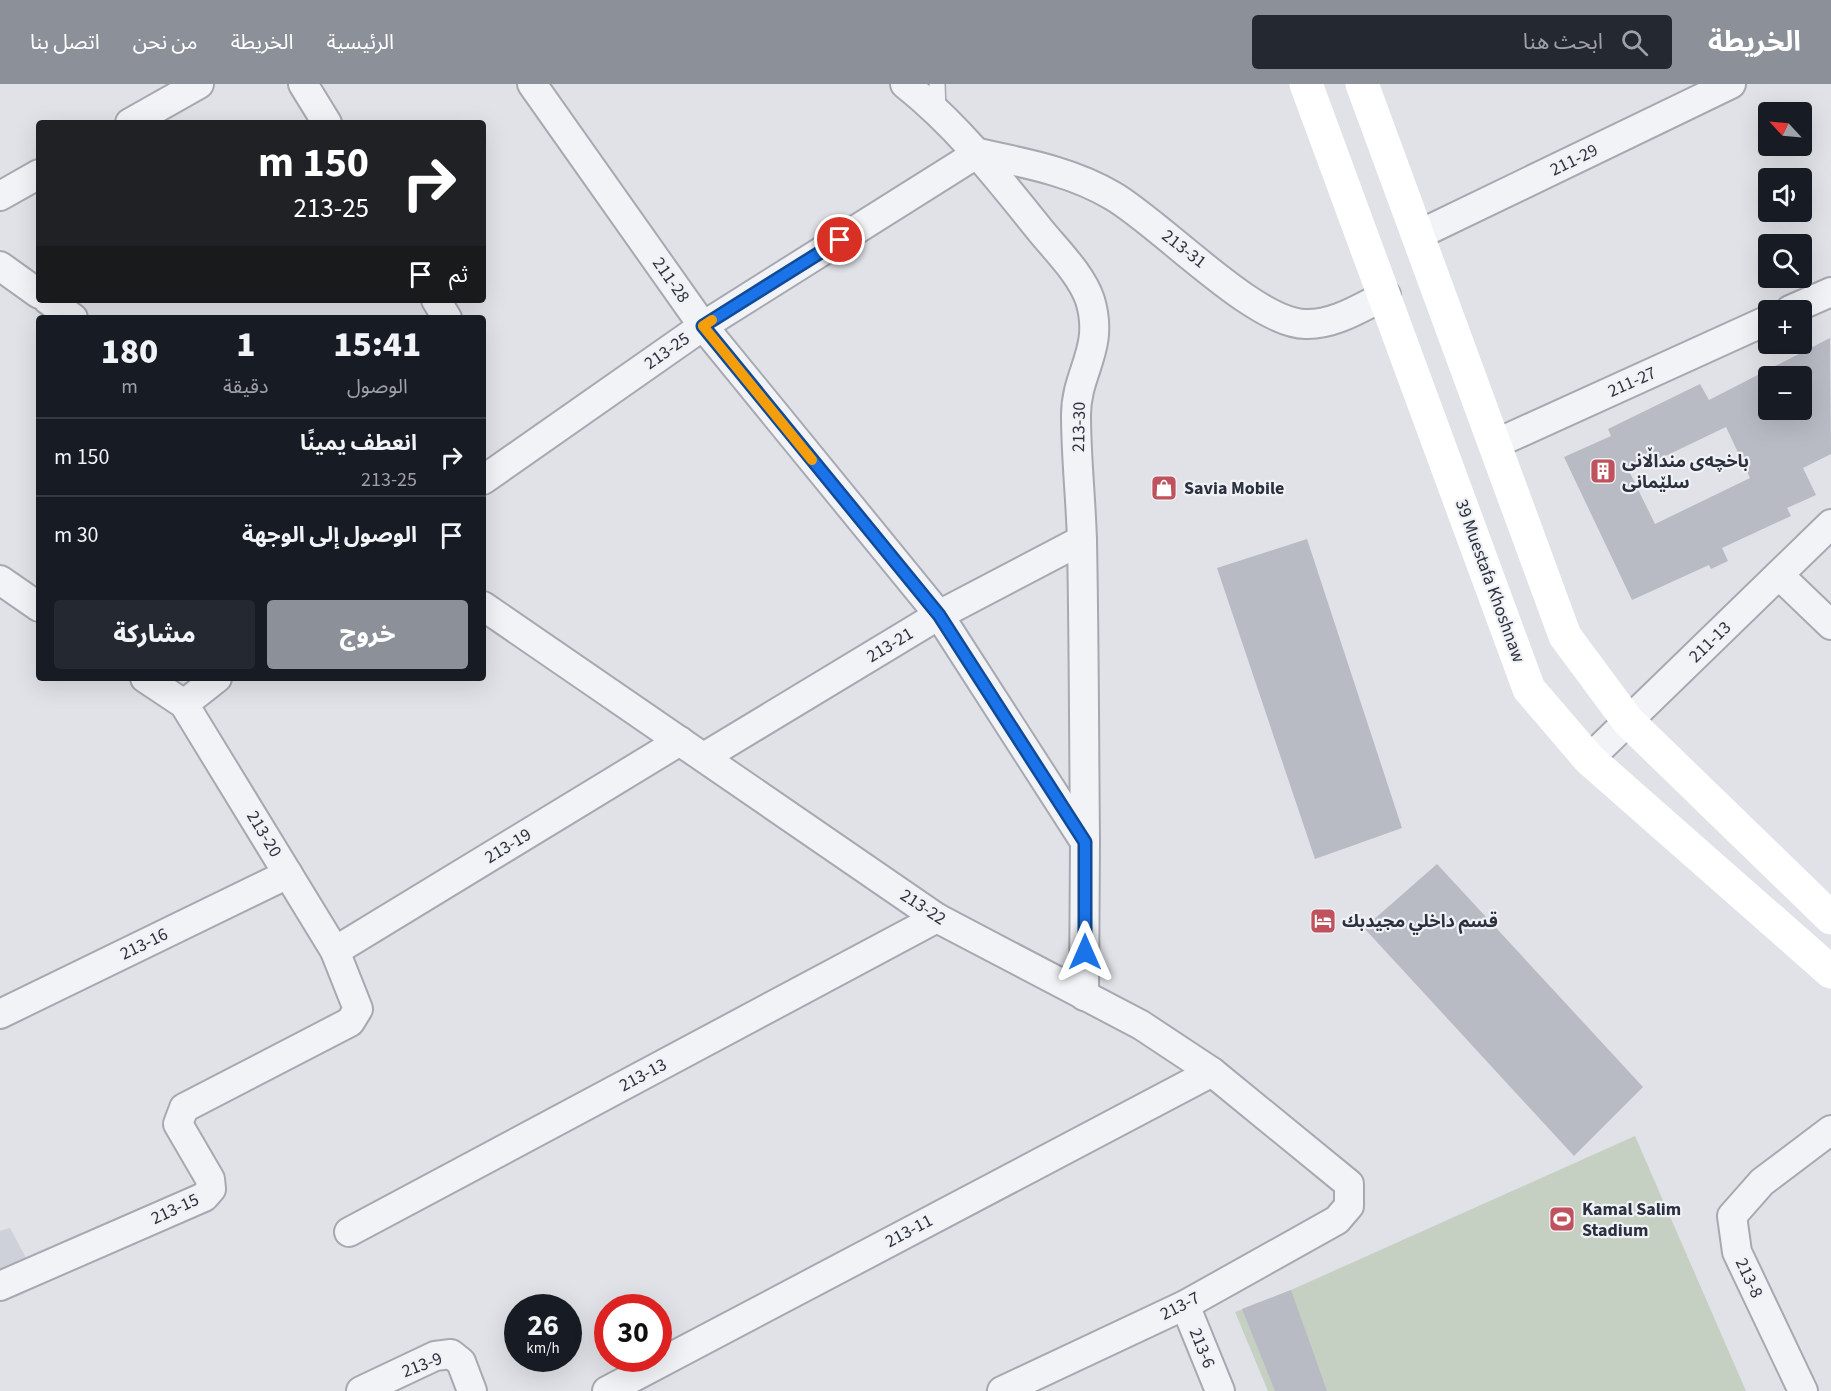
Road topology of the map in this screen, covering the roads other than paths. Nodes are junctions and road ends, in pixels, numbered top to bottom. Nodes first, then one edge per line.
1 (199, 84) edge
2 (303, 84) edge
3 (532, 84) edge
4 (905, 84) edge
5 (937, 84) edge
6 (1306, 84) edge
7 (1362, 84) edge
8 (1731, 84) edge
9 (938, 112) junction
10 (135, 120) edge
11 (325, 120) edge
12 (978, 153) junction
13 (36, 176) edge
14 (0, 196) edge
15 (1418, 235) junction
16 (0, 266) edge
17 (36, 292) edge
18 (1831, 292) edge
19 (1386, 295) junction
20 (1812, 300) edge
21 (52, 303) edge
22 (69, 315) edge
23 (1758, 325) edge
24 (703, 326) junction
25 (1495, 444) junction
26 (486, 478) edge
27 (1831, 524) edge
28 (1082, 540) junction
29 (1779, 575) junction
30 (0, 580) edge
31 (36, 605) edge
32 (486, 608) edge
33 (939, 615) junction
34 (1831, 625) edge
35 (150, 681) edge
36 (213, 681) edge
37 (184, 704) junction
38 (1628, 721) junction
39 (680, 741) junction
40 (704, 758) junction
41 (1588, 759) junction
42 (1085, 842) junction
43 (288, 874) junction
44 (937, 918) junction
45 (1831, 918) edge
46 (335, 951) junction
47 (1831, 972) edge
48 (1084, 996) junction
49 (358, 1009) joint
50 (0, 1014) edge
51 (1212, 1071) junction
52 (1831, 1130) edge
53 (1349, 1206) joint
54 (349, 1232) dead end
55 (0, 1286) edge
56 (1185, 1305) junction
57 (361, 1391) edge
58 (472, 1391) edge
59 (607, 1391) edge
60 (1002, 1391) edge
61 (1220, 1391) edge
62 (1803, 1391) edge

1 - 10 street
2 - 11 street
3 - 24 street, 211-28
4 - 9 street, 213-30
5 - 9 lane
6 - 19 main road, 39 Muestafa Khoshnaw
7 - 15 main road
8 - 15 street, 211-29
9 - 12 street, 213-30
12 - 19 street, 213-31
12 - 24 street, 213-25
12 - 28 street, 213-30
13 - 14 street
15 - 25 main road
16 - 17 street
18 - 20 street
19 - 41 main road, 39 Muestafa Khoshnaw
21 - 22 street
23 - 25 street, 211-27
24 - 26 street, 213-25
24 - 33 street, 211-28
25 - 38 main road
27 - 29 street, 211-13
28 - 33 street, 213-21
28 - 42 street, 213-30
29 - 34 street
29 - 38 street, 211-13
30 - 31 street
32 - 39 street, 213-22
33 - 40 street, 213-21
33 - 42 street, 211-28
35 - 37 street, 213-20
36 - 37 street
37 - 43 street, 213-20
38 - 41 street, 211-13
38 - 45 main road
39 - 40 street, 213-22
39 - 46 street, 213-19
40 - 44 street, 213-22
41 - 47 main road, 39 Muestafa Khoshnaw
42 - 48 street
43 - 46 street, 213-20
43 - 50 street, 213-16
44 - 48 street, 213-22
44 - 54 street, 213-13
46 - 49 street, 213-20
48 - 51 street, 213-22
49 - 55 street, 213-15
51 - 53 street, 213-22
51 - 59 street, 213-11
52 - 62 street, 213-8
53 - 56 street, 213-7
56 - 60 street, 213-7
56 - 61 street, 213-6
57 - 58 street, 213-9

